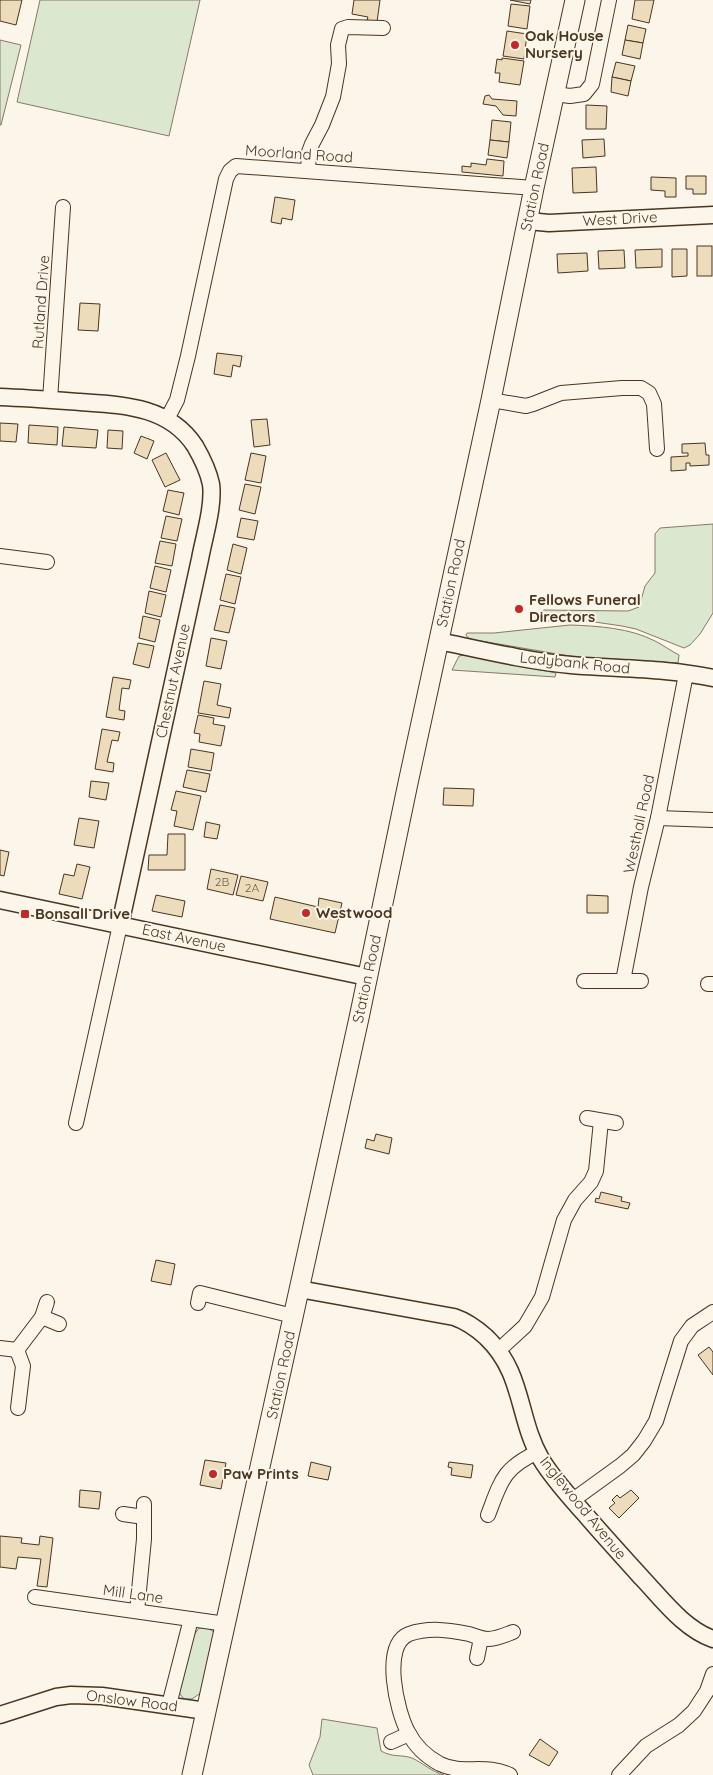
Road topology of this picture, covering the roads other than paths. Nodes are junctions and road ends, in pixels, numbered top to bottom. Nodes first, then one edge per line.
1 (576, 0) edge
2 (609, 0) edge
3 (382, 28) dead end
4 (555, 94) junction
5 (308, 171) junction
6 (534, 188) junction
7 (63, 207) dead end
8 (713, 215) edge
9 (528, 221) junction
10 (0, 397) edge
11 (50, 400) junction
12 (491, 400) junction
13 (167, 419) junction
14 (657, 449) dead end
15 (0, 556) edge
16 (47, 562) dead end
17 (438, 641) junction
18 (686, 674) junction
19 (713, 678) edge
20 (658, 818) junction
21 (713, 820) edge
22 (0, 900) edge
23 (120, 925) junction
24 (367, 977) junction
25 (584, 981) dead end
26 (624, 981) junction
27 (641, 981) dead end
28 (76, 1123) dead end
29 (616, 1123) dead end
30 (299, 1289) junction
31 (48, 1302) dead end
32 (198, 1304) dead end
33 (713, 1312) edge
34 (293, 1316) junction
35 (42, 1317) junction
36 (59, 1324) dead end
37 (0, 1348) edge
38 (18, 1350) junction
39 (499, 1350) junction
40 (18, 1408) dead end
41 (538, 1452) junction
42 (573, 1500) junction
43 (123, 1514) dead end
44 (488, 1515) dead end
45 (35, 1597) dead end
46 (137, 1612) junction
47 (191, 1619) junction
48 (226, 1624) junction
49 (513, 1632) dead end
50 (480, 1638) junction
51 (713, 1639) edge
52 (477, 1658) dead end
53 (713, 1674) edge
54 (169, 1705) junction
55 (206, 1711) junction
56 (0, 1715) edge
57 (409, 1734) junction
58 (391, 1742) dead end
59 (192, 1775) edge
60 (510, 1775) edge
61 (619, 1775) edge

1 - 4 main road, Station Road
2 - 4 street
3 - 5 street
4 - 6 main road, Station Road
5 - 6 street, Moorland Road
5 - 13 street, Moorland Road
6 - 9 main road, Station Road
7 - 11 street, Rutland Drive
8 - 9 street, West Drive
9 - 12 main road, Station Road
10 - 11 street, Chestnut Avenue
11 - 13 street, Chestnut Avenue
12 - 14 street
12 - 17 main road, Station Road
13 - 23 street, Chestnut Avenue
15 - 16 street
17 - 18 street, Ladybank Road
17 - 24 main road, Station Road
18 - 19 street, Ladybank Road
18 - 20 street, Westhall Road
20 - 21 street
20 - 26 street, Westhall Road
22 - 23 street, East Avenue
23 - 24 street, East Avenue
23 - 28 street, Chestnut Avenue
24 - 30 main road, Station Road
25 - 26 street
26 - 27 street
29 - 39 street
30 - 34 main road, Station Road
30 - 39 street, Inglewood Avenue
31 - 35 street
32 - 34 street
33 - 42 street
34 - 48 main road, Station Road
35 - 36 street
35 - 38 street
37 - 38 street
38 - 40 street
39 - 41 street, Inglewood Avenue
41 - 42 street, Inglewood Avenue
41 - 44 street
42 - 51 street, Inglewood Avenue
43 - 46 street
45 - 46 street, Mill Lane
46 - 47 street, Mill Lane
47 - 48 street, Mill Lane
47 - 54 street
48 - 55 main road, Station Road
49 - 50 street
50 - 52 street
50 - 57 street
53 - 61 street
54 - 55 street, Onslow Road
54 - 56 street, Onslow Road
55 - 59 main road, Station Road
57 - 58 street
57 - 60 street

